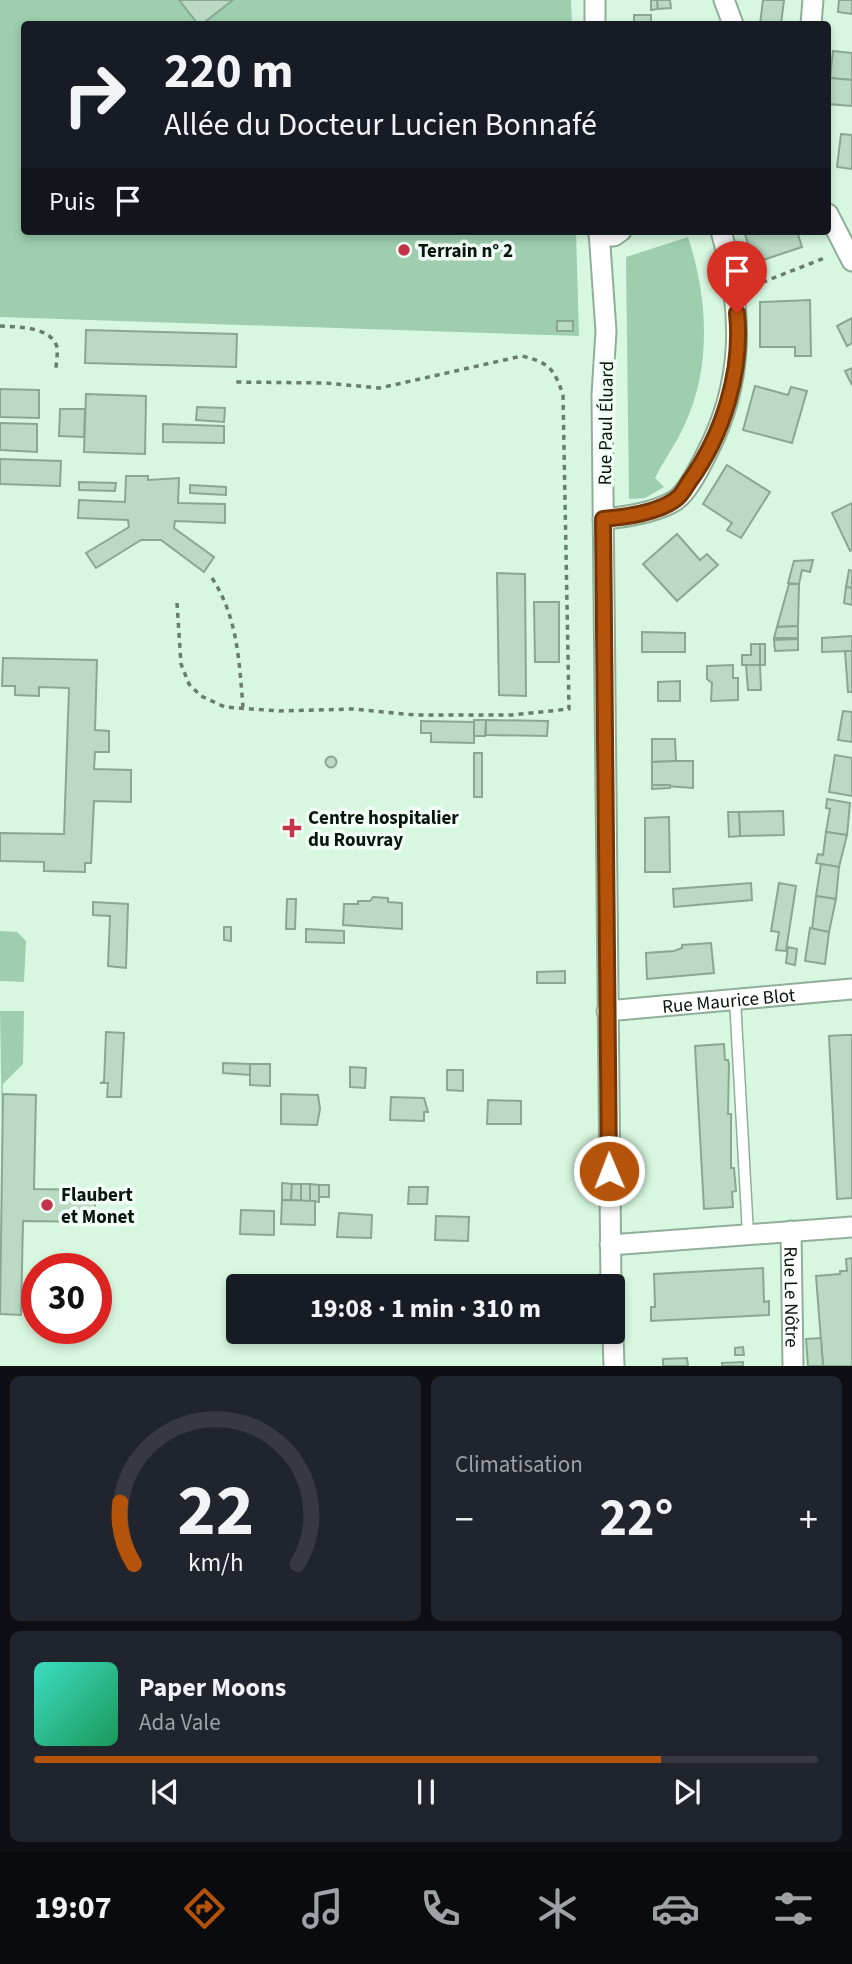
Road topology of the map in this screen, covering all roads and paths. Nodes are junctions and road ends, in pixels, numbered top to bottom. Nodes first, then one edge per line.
1 (595, 0) edge
2 (813, 0) edge
3 (595, 21) edge
4 (811, 21) edge
5 (831, 220) edge
6 (599, 235) edge
7 (722, 235) edge
8 (849, 255) edge
9 (735, 293) junction
10 (0, 326) edge
11 (56, 370) dead end
12 (235, 382) dead end
13 (603, 519) junction
14 (212, 579) dead end
15 (177, 603) dead end
16 (243, 708) junction
17 (852, 989) edge
18 (735, 999) junction
19 (607, 1011) junction
20 (852, 1227) edge
21 (791, 1231) junction
22 (748, 1234) junction
23 (610, 1245) junction
24 (611, 1274) edge
25 (613, 1344) edge
26 (614, 1366) edge
27 (793, 1366) edge

1 - 3 street
2 - 4 street
5 - 8 street
6 - 13 street, Rue Paul Éluard
7 - 9 street
8 - 9 path
9 - 13 street
10 - 11 path
12 - 16 path
13 - 19 street, Rue Paul Éluard
14 - 16 path
15 - 16 path
17 - 18 street, Rue Maurice Blot
18 - 19 street, Rue Maurice Blot
18 - 22 lane
19 - 23 street, Rue Paul Éluard
20 - 21 street
21 - 22 street
21 - 27 street, Rue Le Nôtre
22 - 23 street
23 - 24 street, Rue Paul Éluard
25 - 26 street

